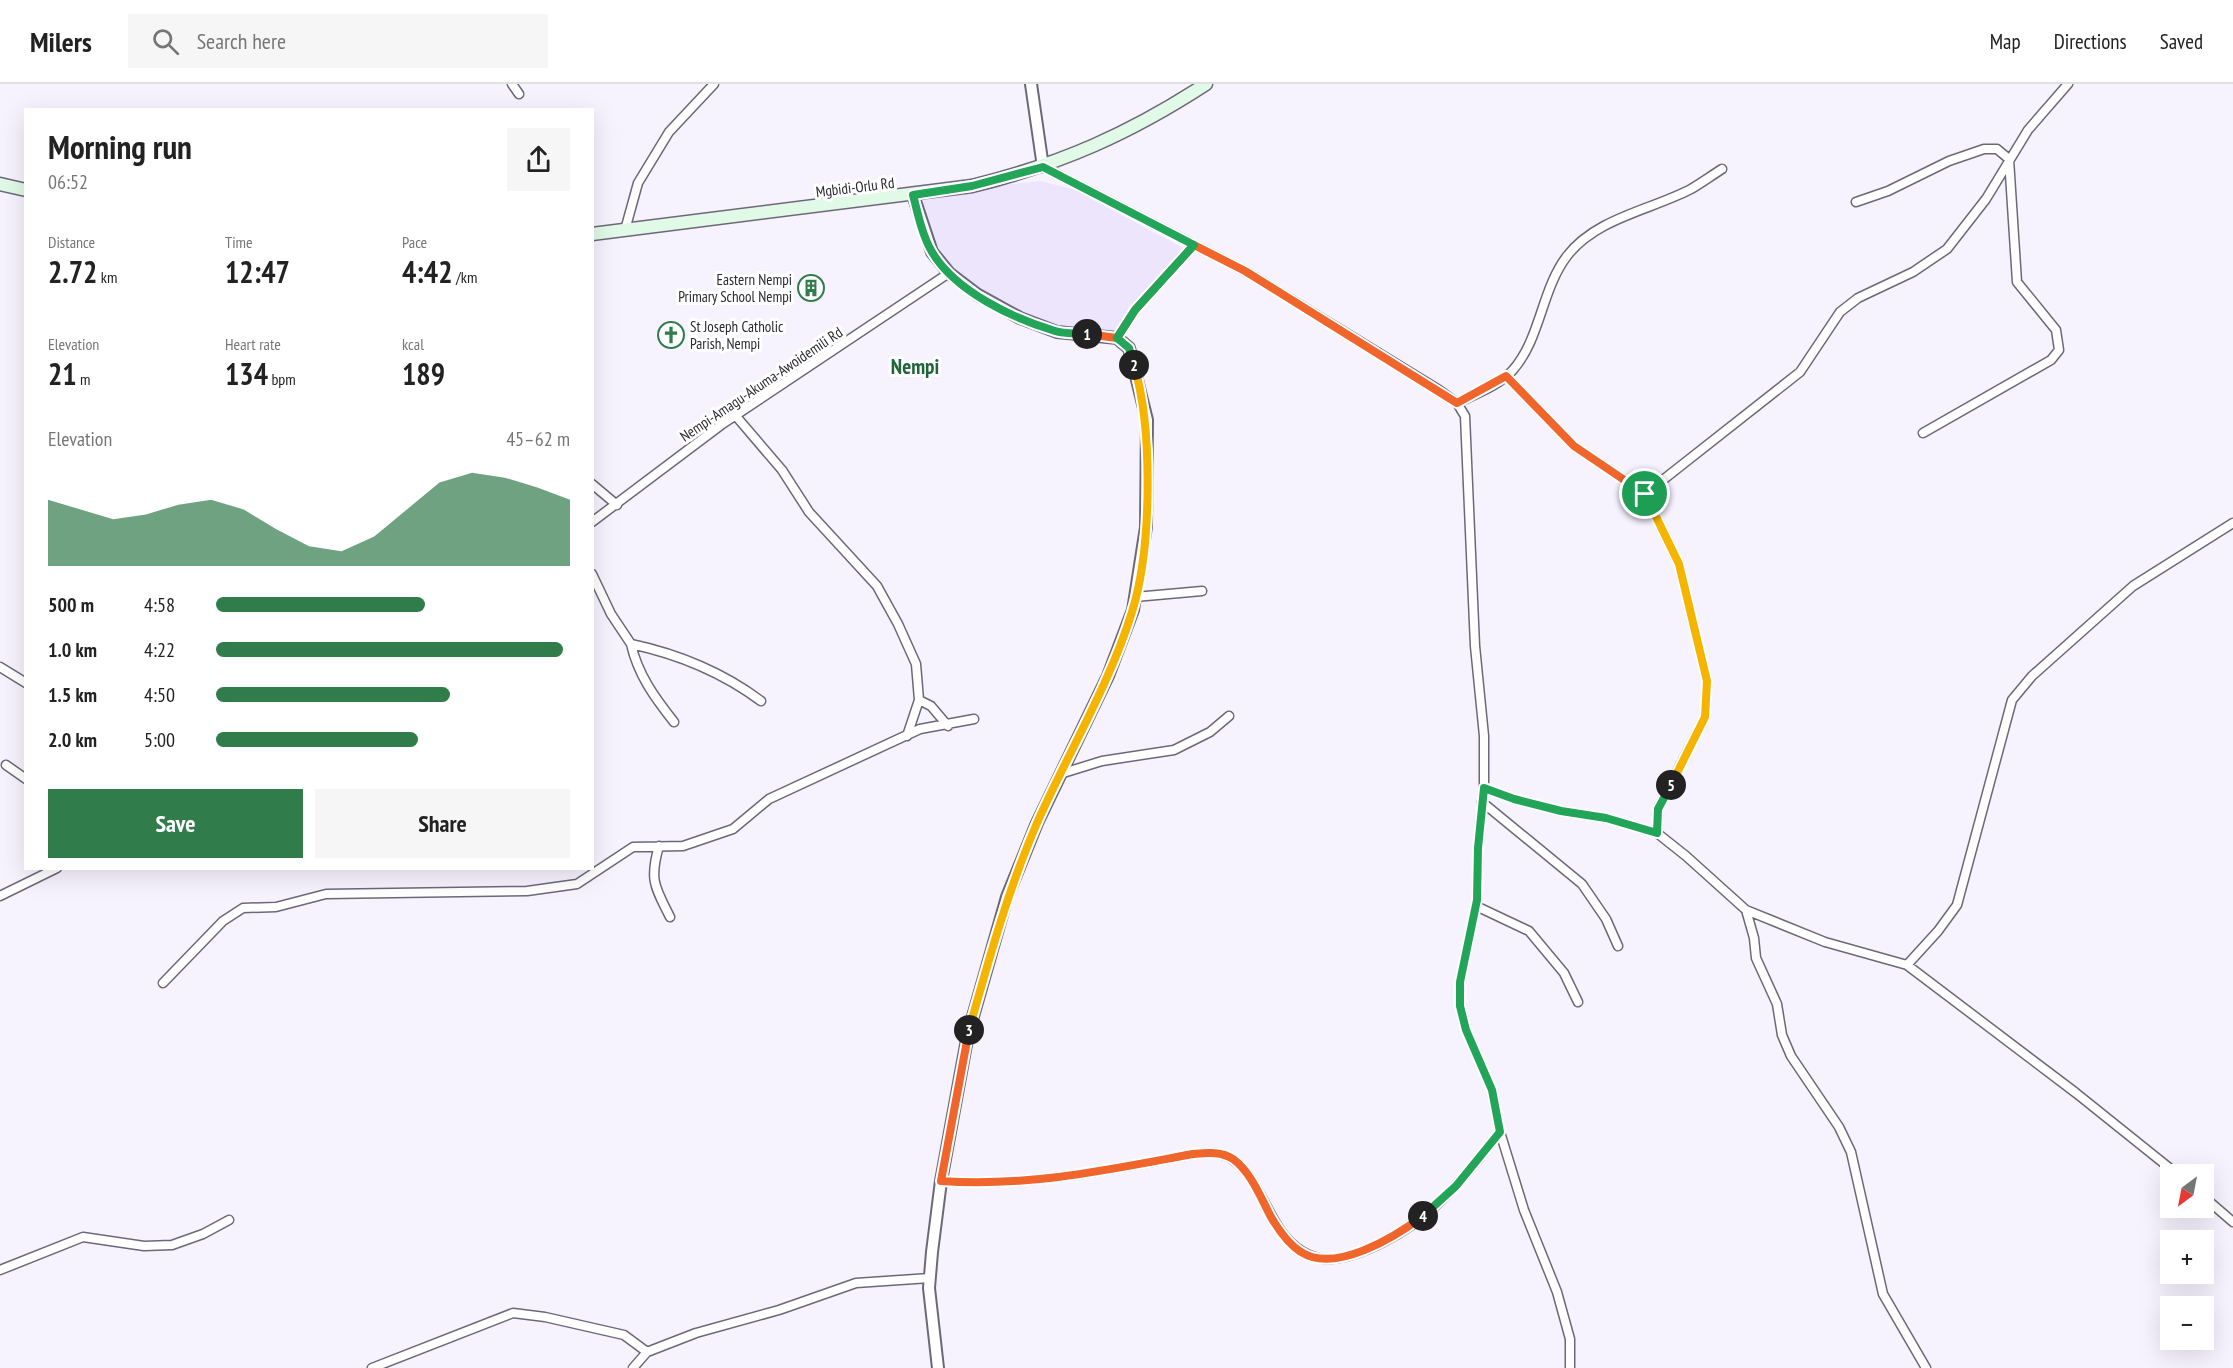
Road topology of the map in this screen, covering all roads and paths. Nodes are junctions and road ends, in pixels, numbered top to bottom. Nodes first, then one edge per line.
1 (512, 84) edge
2 (714, 84) edge
3 (1031, 84) edge
4 (1206, 84) edge
5 (2068, 84) edge
6 (519, 94) dead end
7 (2009, 159) junction
8 (1043, 167) junction
9 (1722, 169) dead end
10 (0, 184) edge
11 (24, 190) edge
12 (913, 195) junction
13 (1856, 202) dead end
14 (625, 230) junction
15 (594, 234) edge
16 (1194, 245) junction
17 (949, 273) junction
18 (1117, 338) junction
19 (1506, 376) junction
20 (1457, 403) junction
21 (735, 415) junction
22 (1923, 433) dead end
23 (594, 486) edge
24 (1645, 494) junction
25 (616, 505) junction
26 (594, 521) edge
27 (2233, 523) edge
28 (594, 577) edge
29 (1202, 591) dead end
30 (1135, 597) junction
31 (631, 644) junction
32 (0, 667) edge
33 (24, 682) edge
34 (919, 700) junction
35 (761, 701) dead end
36 (1229, 716) dead end
37 (974, 719) dead end
38 (674, 722) dead end
39 (948, 726) junction
40 (907, 736) junction
41 (6, 765) dead end
42 (1060, 774) junction
43 (24, 778) edge
44 (1484, 788) junction
45 (1482, 802) junction
46 (1657, 833) junction
47 (659, 846) junction
48 (53, 870) edge
49 (0, 896) edge
50 (1476, 906) junction
51 (1746, 910) junction
52 (670, 917) dead end
53 (1618, 946) dead end
54 (1907, 965) junction
55 (163, 983) dead end
56 (1578, 1002) dead end
57 (1500, 1132) junction
58 (2165, 1164) edge
59 (941, 1181) junction
60 (2214, 1206) edge
61 (229, 1220) dead end
62 (2233, 1222) edge
63 (0, 1270) edge
64 (930, 1278) junction
65 (647, 1352) junction
66 (372, 1368) edge
67 (633, 1368) edge
68 (938, 1368) edge
69 (1570, 1368) edge
70 (1926, 1368) edge

1 - 6 street
2 - 14 street
3 - 8 street
4 - 8 main road, Mgbidi-Orlu Rd
5 - 7 street
7 - 13 street
7 - 22 street
7 - 24 street
8 - 12 main road, Mgbidi-Orlu Rd
8 - 16 street
9 - 19 street
10 - 11 main road
12 - 14 main road, Mgbidi-Orlu Rd
12 - 17 street
14 - 15 main road, Mgbidi-Orlu Rd
16 - 18 street
16 - 20 street
17 - 18 street
17 - 21 street, Nempi-Amagu-Akuma-Awoidemili Rd
18 - 30 street
19 - 20 street
19 - 24 street
20 - 44 street
21 - 25 street, Nempi-Amagu-Akuma-Awoidemili Rd
21 - 34 street
23 - 25 street
24 - 46 street
25 - 26 street, Nempi-Amagu-Akuma-Awoidemili Rd
27 - 54 street
28 - 31 street
29 - 30 street
30 - 42 street
31 - 35 street
31 - 38 street
32 - 33 street
34 - 39 street
34 - 40 street
36 - 42 street
37 - 39 street
39 - 40 street
40 - 47 street
41 - 43 street
42 - 59 street
44 - 45 street
44 - 46 street
45 - 50 street
45 - 53 street
46 - 51 street
47 - 52 street
47 - 55 street
48 - 49 street
50 - 56 street
50 - 57 street
51 - 54 street
51 - 70 street
54 - 58 street
57 - 59 street
57 - 69 street
59 - 64 street
60 - 62 street
61 - 63 street
64 - 65 street
64 - 68 street
65 - 66 street
65 - 67 street

